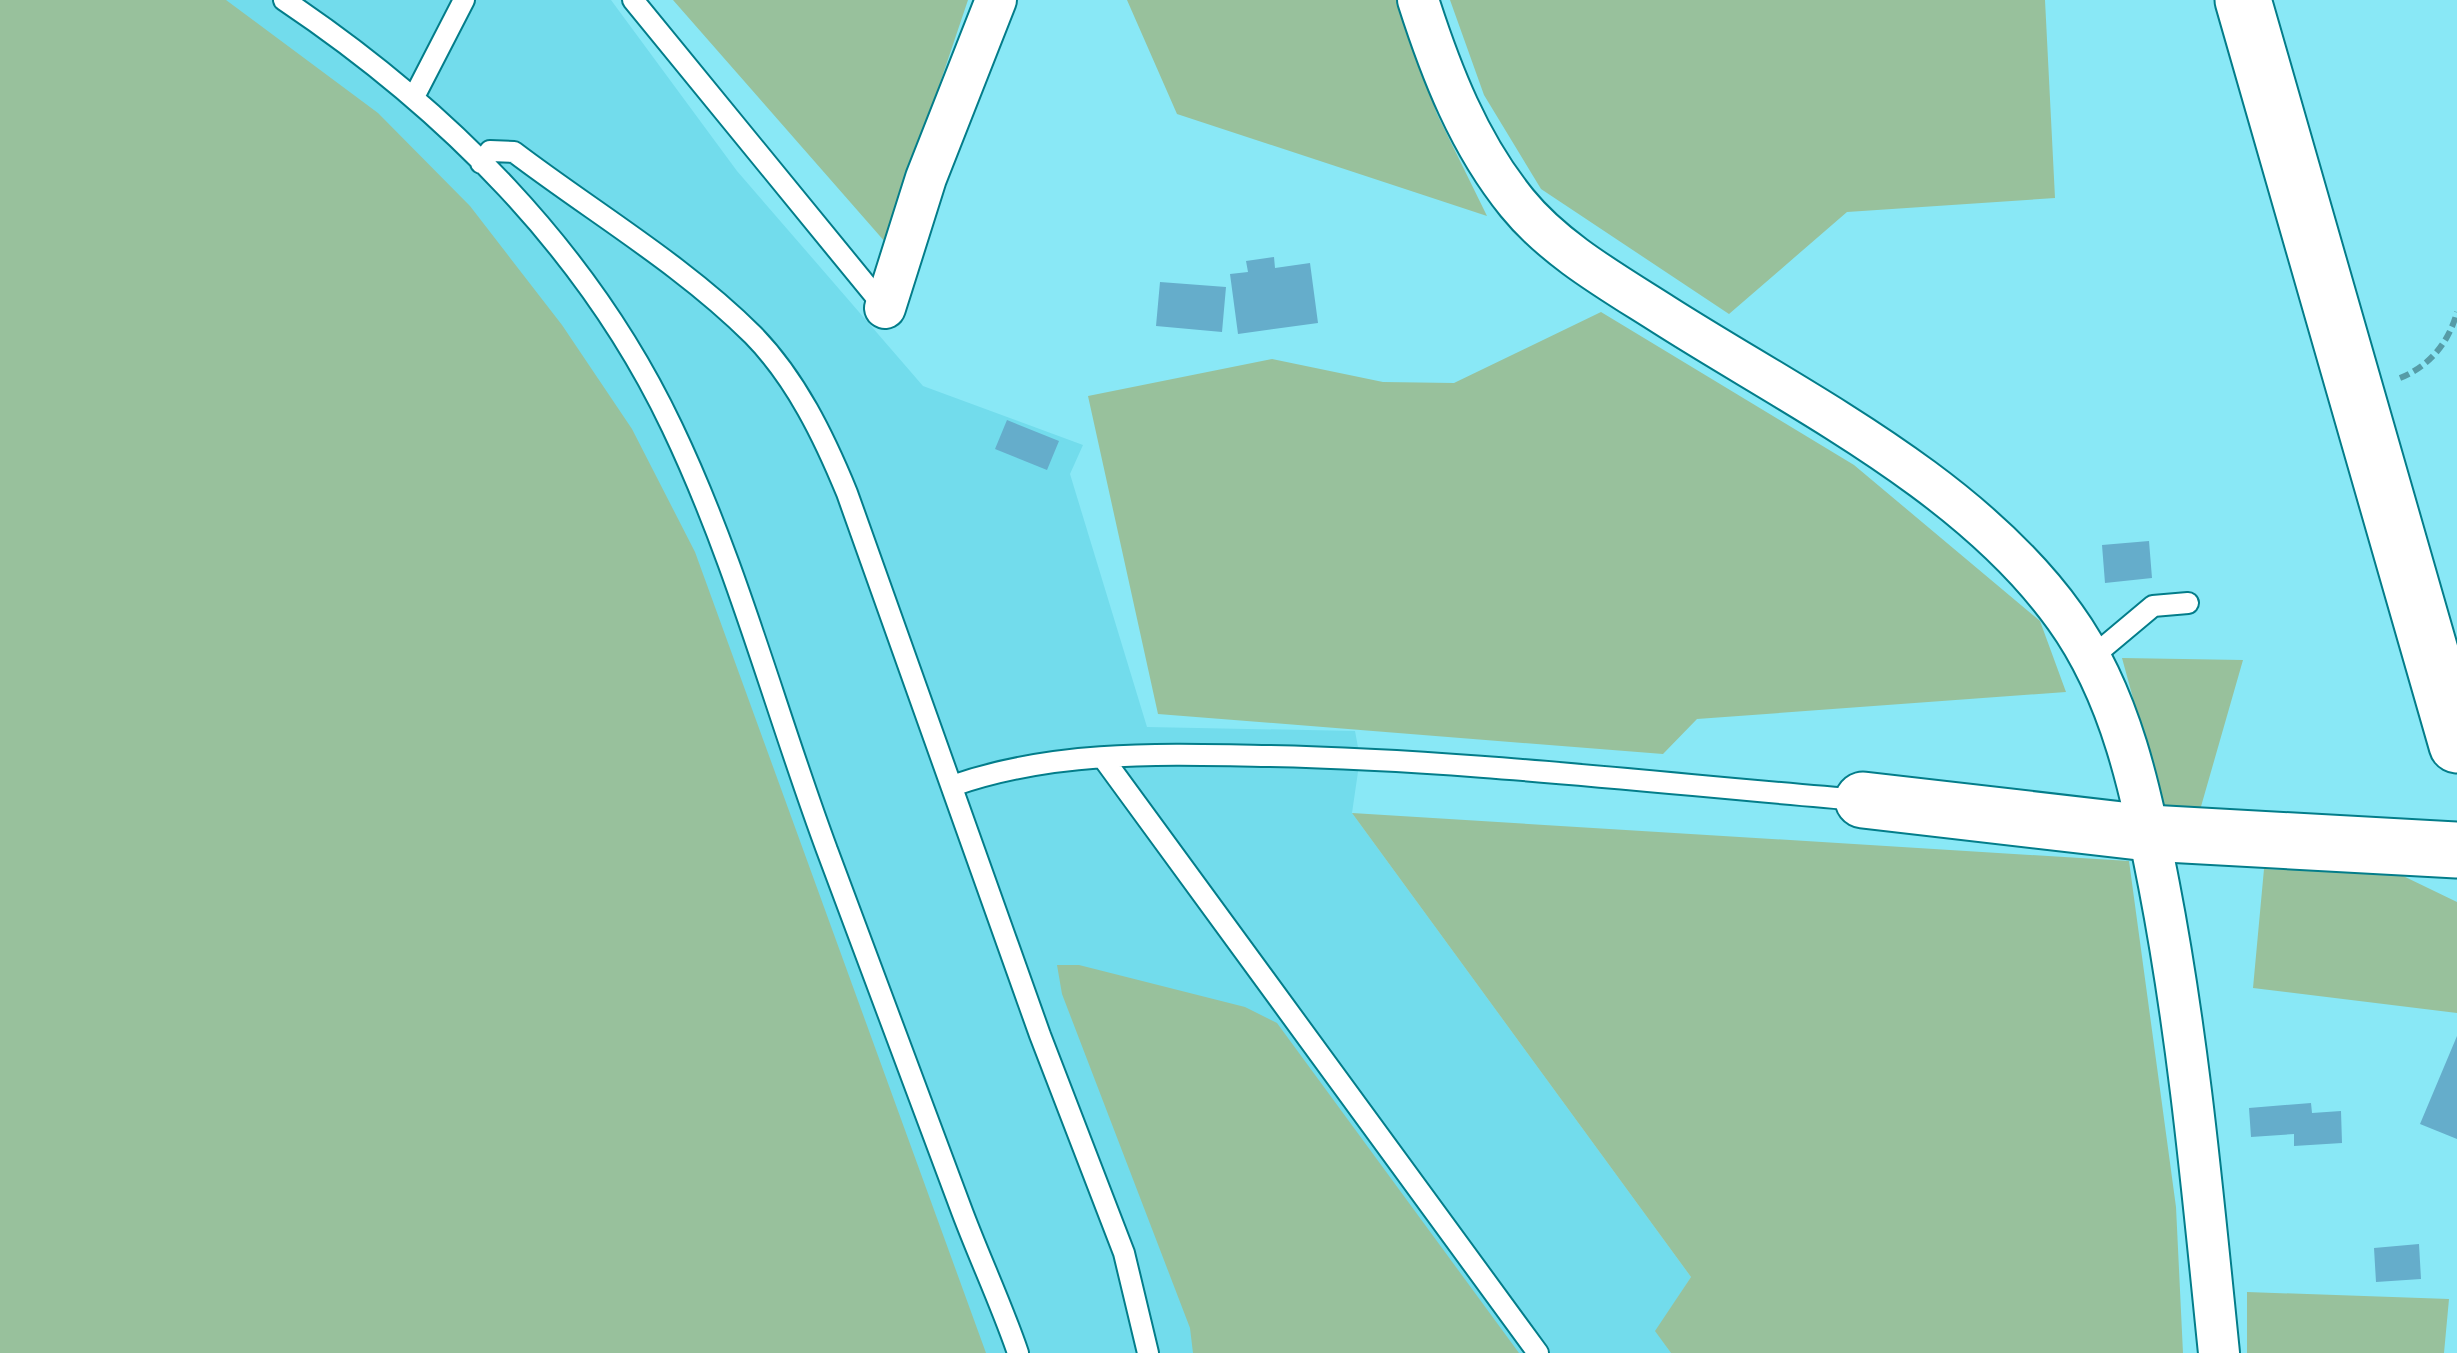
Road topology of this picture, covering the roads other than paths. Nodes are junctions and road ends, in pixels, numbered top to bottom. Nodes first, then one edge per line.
1 (284, 0) edge
2 (464, 0) edge
3 (633, 0) edge
4 (996, 0) edge
5 (1418, 0) edge
6 (2243, 0) edge
7 (415, 95) junction
8 (481, 162) junction
9 (885, 308) joint
10 (2188, 603) dead end
11 (2091, 658) junction
12 (2457, 745) edge
13 (1103, 758) junction
14 (952, 786) junction
15 (1863, 800) joint
16 (2148, 833) junction
17 (2457, 850) edge
18 (1018, 1353) edge
19 (1148, 1353) edge
20 (1538, 1353) edge
21 (2219, 1353) edge

1 - 7 lane
2 - 7 lane
3 - 9 lane
4 - 9 street
5 - 11 street
6 - 12 street
7 - 8 lane
8 - 14 lane
8 - 18 lane
10 - 11 lane
11 - 16 street
13 - 14 lane
13 - 15 lane
13 - 20 lane
14 - 19 lane
15 - 16 street
16 - 17 street
16 - 21 street

